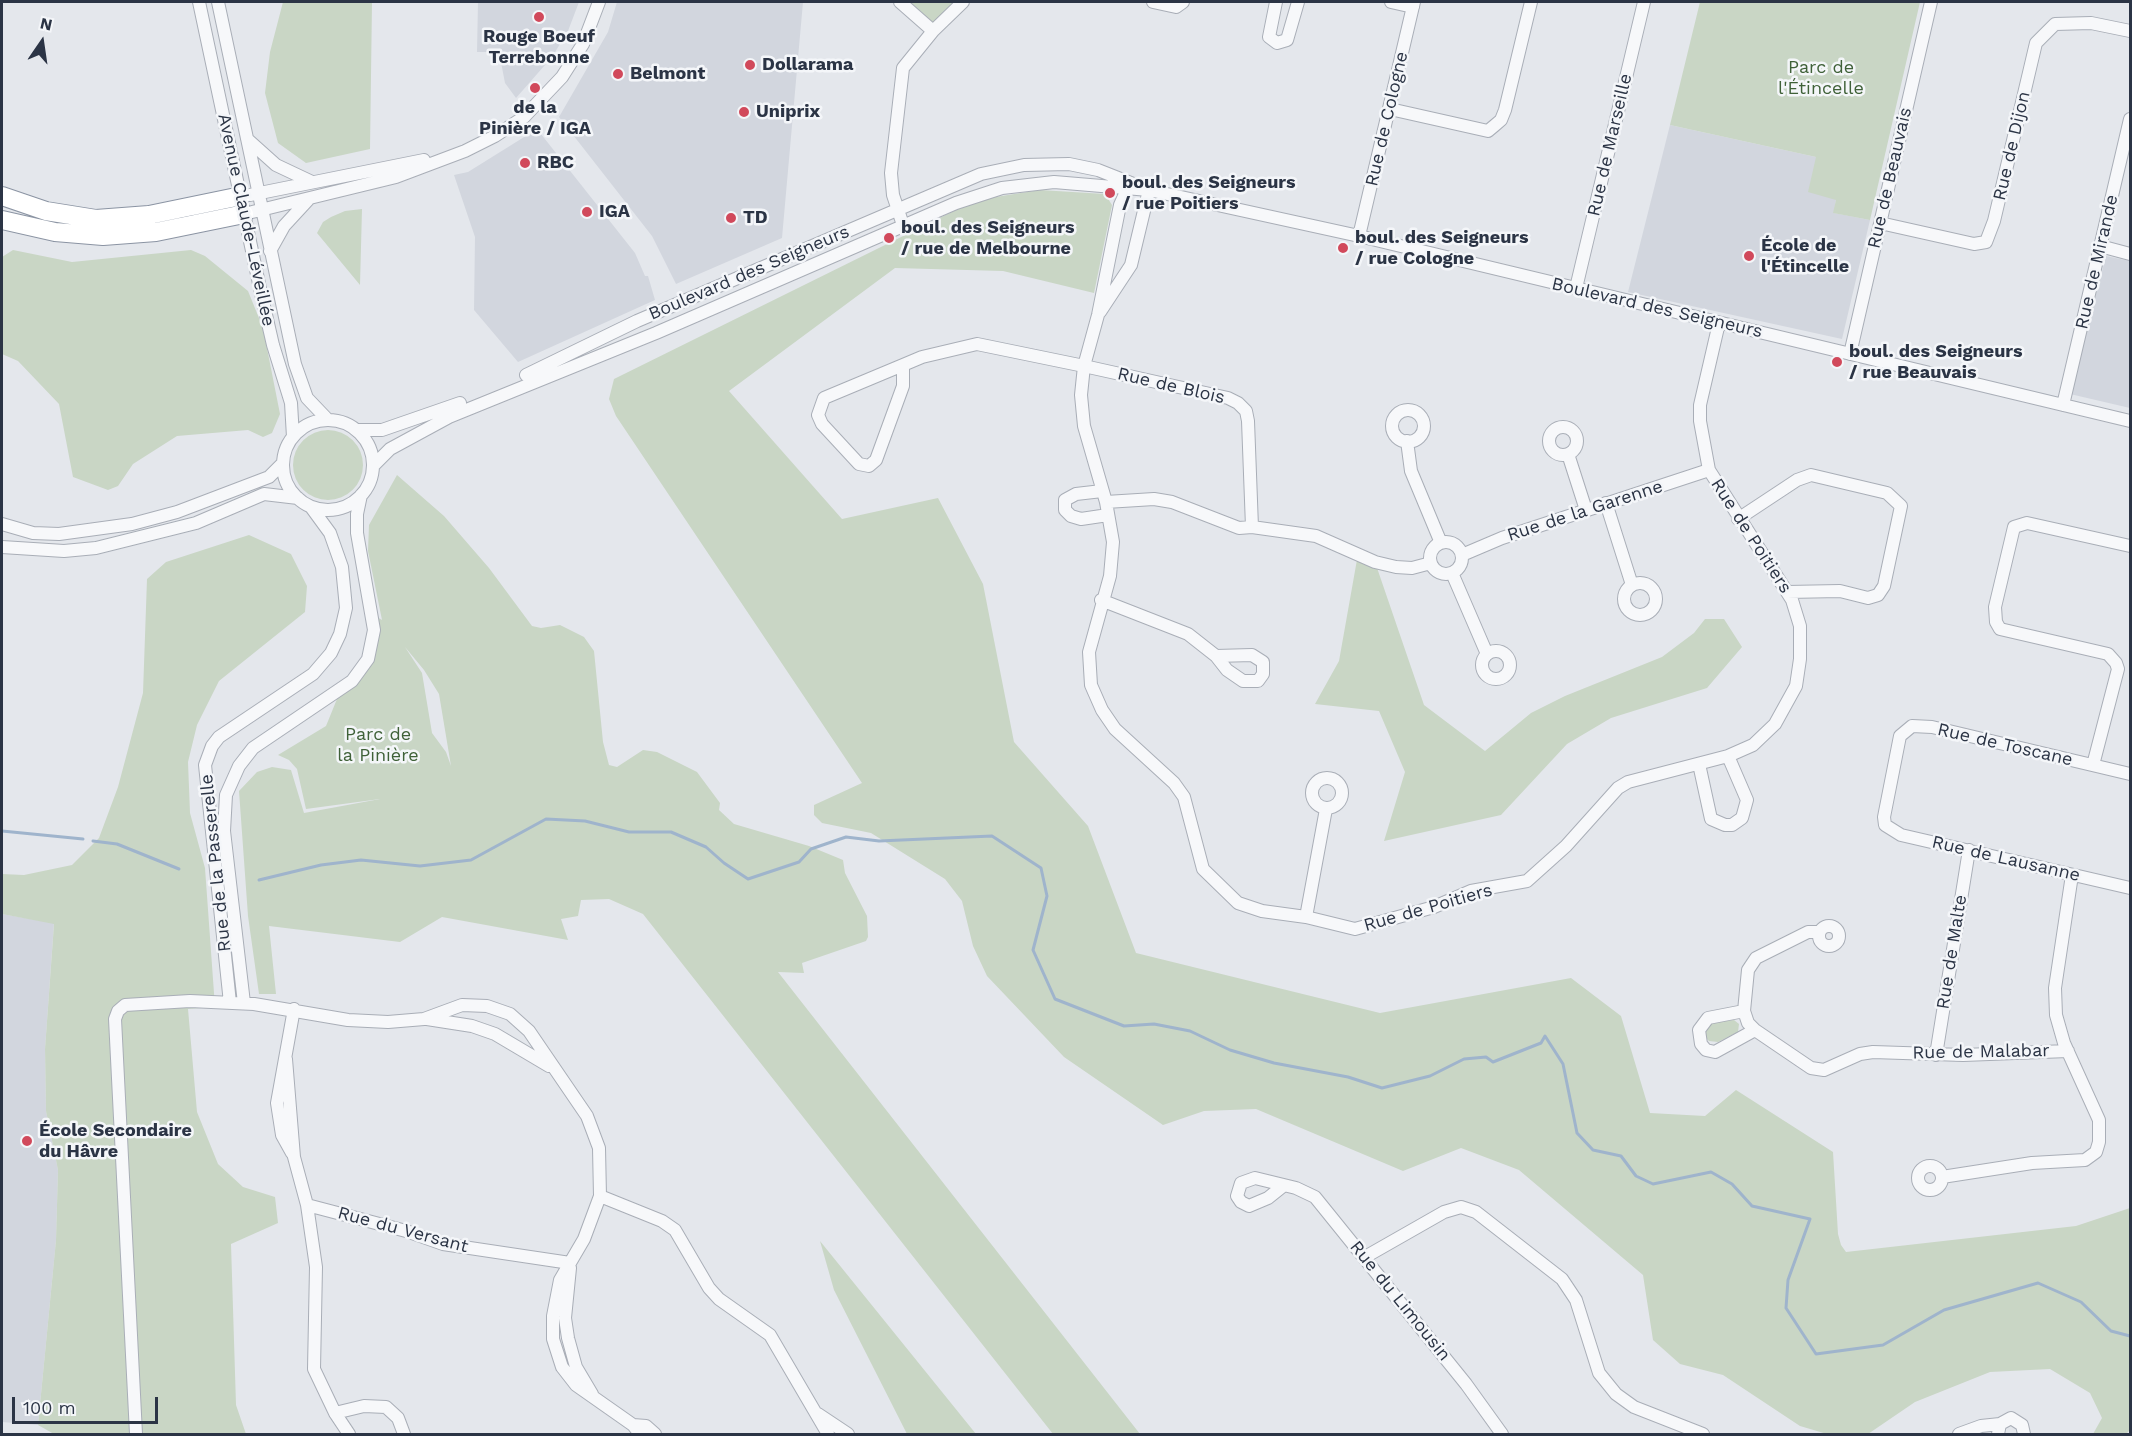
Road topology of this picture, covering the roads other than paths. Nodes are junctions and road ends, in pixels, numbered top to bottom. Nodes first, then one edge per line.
1 (199, 2) edge
2 (218, 2) edge
3 (599, 2) edge
4 (900, 2) edge
5 (963, 2) edge
6 (1153, 2) edge
7 (1183, 2) edge
8 (1276, 2) edge
9 (1298, 2) edge
10 (1391, 2) edge
11 (1531, 2) edge
12 (1644, 2) edge
13 (1931, 2) edge
14 (1413, 4) edge
15 (933, 31) junction
16 (2130, 31) edge
17 (1390, 109) junction
18 (2130, 119) edge
19 (247, 139) junction
20 (455, 155) junction
21 (312, 182) junction
22 (1129, 185) junction
23 (1149, 190) junction
24 (2, 196) edge
25 (309, 200) junction
26 (251, 203) junction
27 (897, 209) junction
28 (2, 219) edge
29 (1880, 223) junction
30 (903, 225) junction
31 (1359, 236) junction
32 (2100, 246) junction
33 (270, 251) junction
34 (2130, 254) edge
35 (1576, 288) junction
36 (1098, 315) junction
37 (1719, 323) junction
38 (1850, 354) junction
39 (903, 364) junction
40 (1084, 366) junction
41 (2063, 405) junction
42 (328, 420) junction
43 (2130, 421) edge
44 (358, 430) junction
45 (293, 437) junction
46 (1407, 441) dead end
47 (1568, 454) dead end
48 (283, 463) junction
49 (373, 466) junction
50 (1709, 470) junction
51 (361, 495) junction
52 (1104, 497) junction
53 (298, 498) junction
54 (1606, 503) junction
55 (311, 507) junction
56 (1586, 510) junction
57 (1108, 515) junction
58 (1738, 519) junction
59 (2, 524) edge
60 (1252, 527) junction
61 (1441, 543) junction
62 (2130, 546) edge
63 (2, 547) edge
64 (1462, 555) junction
65 (1431, 563) junction
66 (1452, 573) junction
67 (1632, 585) dead end
68 (1787, 592) junction
69 (1101, 600) junction
70 (1486, 654) dead end
71 (1216, 656) dead end
72 (1728, 756) junction
73 (1699, 764) junction
74 (2093, 765) junction
75 (2130, 774) edge
76 (1326, 809) dead end
77 (1885, 825) joint
78 (1969, 850) junction
79 (2072, 875) junction
80 (2130, 888) edge
81 (1306, 917) junction
82 (1819, 932) dead end
83 (230, 1002) junction
84 (244, 1003) junction
85 (294, 1009) junction
86 (1744, 1011) junction
87 (423, 1018) junction
88 (1755, 1030) junction
89 (2068, 1051) junction
90 (1936, 1055) junction
91 (555, 1070) junction
92 (1942, 1177) dead end
93 (1283, 1186) dead end
94 (600, 1196) junction
95 (307, 1205) junction
96 (1365, 1257) junction
97 (570, 1263) junction
98 (815, 1412) junction
99 (335, 1413) junction
100 (1999, 1429) edge
101 (636, 1430) edge
102 (136, 1434) edge
103 (349, 1434) edge
104 (404, 1434) edge
105 (655, 1434) edge
106 (828, 1434) edge
107 (848, 1434) edge
108 (1502, 1434) edge
109 (1703, 1434) edge
110 (1959, 1434) edge
111 (2024, 1434) edge

1 - 26 street, Avenue Claude-Léveillée
2 - 19 street, Avenue Claude-Léveillée
3 - 20 street
4 - 15 street
5 - 15 street
6 - 7 street
8 - 9 street
10 - 14 street
11 - 17 street
12 - 35 street, Rue de Marseille
13 - 29 street, Rue de Beauvais
14 - 17 street, Rue de Cologne
15 - 27 street
16 - 29 street, Rue de Dijon
17 - 31 street, Rue de Cologne
18 - 32 street, Rue de Mirande
19 - 21 street
19 - 26 street, Avenue Claude-Léveillée
20 - 21 street
20 - 25 street
21 - 26 street
22 - 23 street, Boulevard des Seigneurs
22 - 27 street, Boulevard des Seigneurs
22 - 30 street, Boulevard des Seigneurs
22 - 36 street, Rue de Poitiers
23 - 31 street, Boulevard des Seigneurs
23 - 36 street, Rue de Poitiers
24 - 26 highway
25 - 26 street
25 - 33 street
26 - 28 highway
26 - 33 street, Avenue Claude-Léveillée
26 - 45 street, Avenue Claude-Léveillée
27 - 30 street
27 - 44 street, Boulevard des Seigneurs
29 - 38 street, Rue de Beauvais
30 - 49 street, Boulevard des Seigneurs
31 - 35 street, Boulevard des Seigneurs
32 - 34 street
32 - 41 street, Rue de Mirande
33 - 42 street, Avenue Claude-Léveillée
35 - 37 street, Boulevard des Seigneurs
36 - 40 street, Rue de Poitiers
37 - 38 street, Boulevard des Seigneurs
37 - 50 street, Rue de Poitiers
38 - 41 street, Boulevard des Seigneurs
39 - 39 street, Rue de Blois
39 - 40 street, Rue de Blois
40 - 52 street, Rue de Poitiers
40 - 60 street, Rue de Blois
41 - 43 street, Boulevard des Seigneurs
42 - 44 street
42 - 45 street
44 - 49 street
45 - 48 street
46 - 61 street
47 - 56 street
48 - 53 street
48 - 59 street
49 - 51 street
50 - 54 street, Rue de la Garenne
50 - 58 street, Rue de Poitiers
51 - 55 street
51 - 84 street, Rue de la Passerelle
52 - 57 street, Rue de Poitiers
52 - 57 street
52 - 60 street
53 - 55 street
53 - 63 street
54 - 56 street, Rue de la Garenne
54 - 67 street
55 - 83 street, Rue de la Passerelle
56 - 64 street, Rue de la Garenne
57 - 69 street, Rue de Poitiers
58 - 68 street, Rue de Poitiers
58 - 68 street
60 - 65 street
61 - 64 street
61 - 65 street
62 - 74 street
64 - 66 street
65 - 66 street
66 - 70 street
68 - 72 street, Rue de Poitiers
69 - 71 street
69 - 81 street, Rue de Poitiers
72 - 73 street, Rue de Poitiers
72 - 73 street
73 - 81 street, Rue de Poitiers
74 - 75 street, Rue de Toscane
74 - 77 street, Rue de Toscane
76 - 81 street
77 - 78 street, Rue de Lausanne
78 - 79 street, Rue de Lausanne
78 - 90 street, Rue de Malte
79 - 80 street, Rue de Lausanne
79 - 89 street
82 - 86 street
83 - 84 street
83 - 102 street
84 - 85 street
85 - 87 street
85 - 95 street
86 - 88 street
86 - 88 street
87 - 91 street
87 - 91 street
88 - 90 street, Rue de Malabar
89 - 90 street, Rue de Malabar
89 - 92 street
91 - 94 street
93 - 96 street, Rue du Limousin
94 - 97 street
94 - 98 street
95 - 97 street, Rue du Versant
95 - 99 street
96 - 108 street, Rue du Limousin
96 - 109 street
97 - 101 street
98 - 106 street
98 - 107 street
99 - 103 street
99 - 104 street
100 - 110 street
100 - 111 street
101 - 105 street

